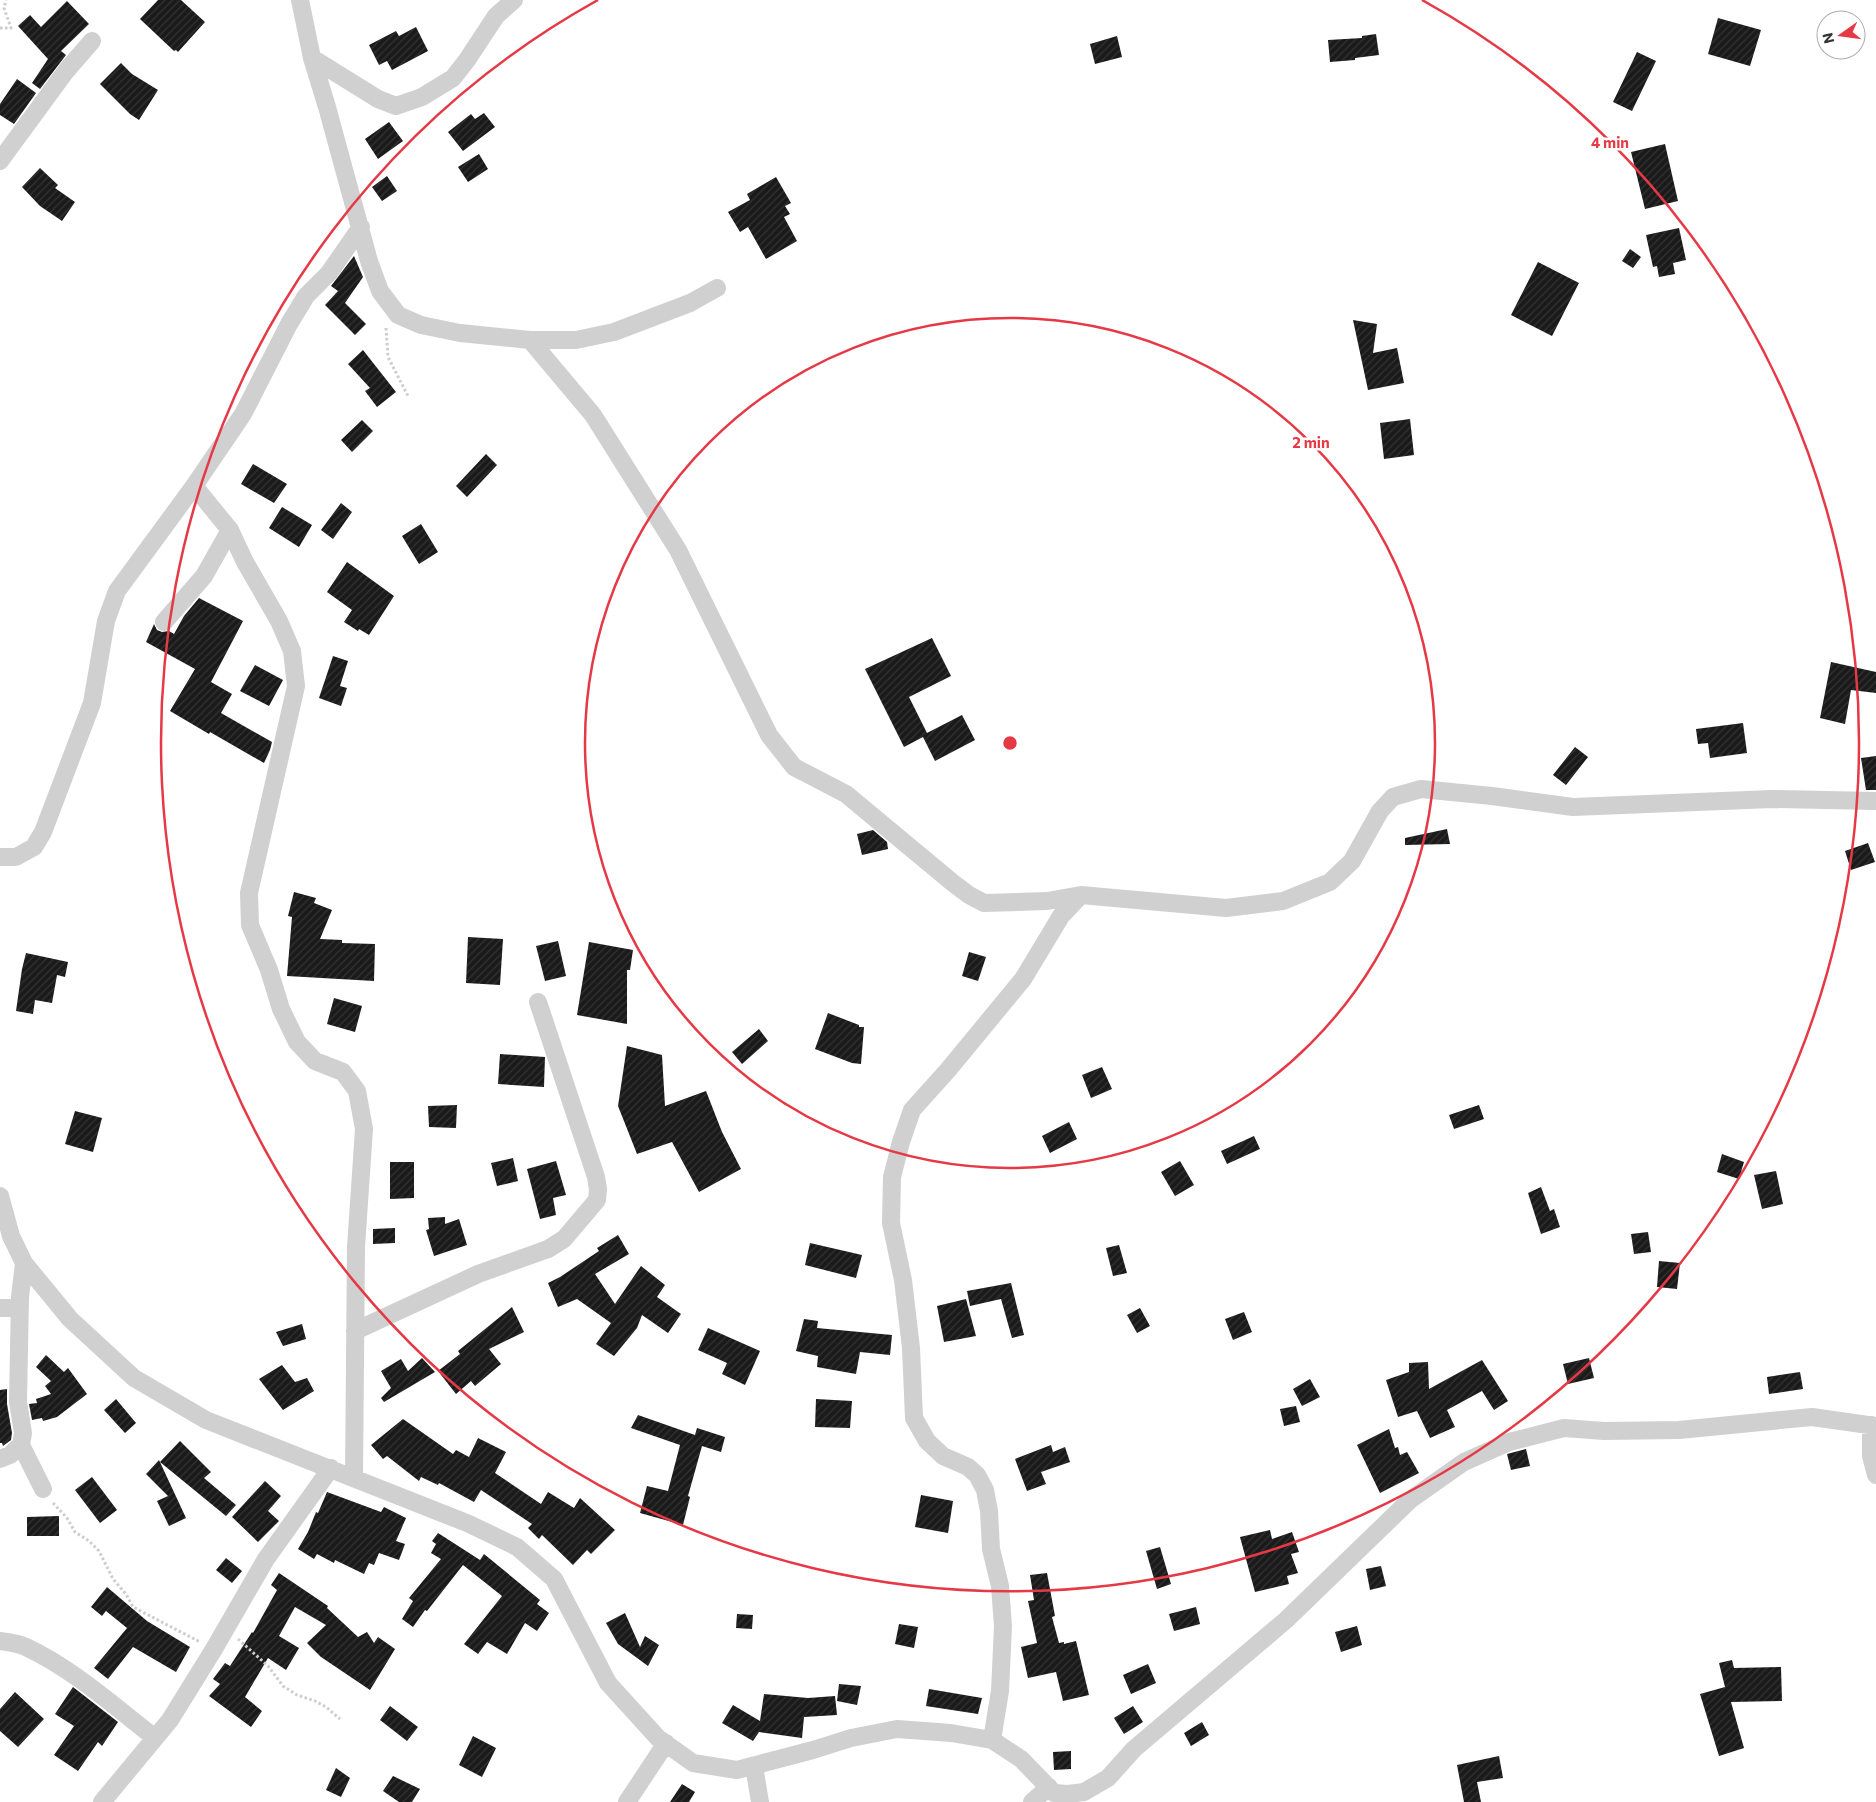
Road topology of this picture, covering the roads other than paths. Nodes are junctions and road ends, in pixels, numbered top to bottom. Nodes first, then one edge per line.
1 (300, 0) edge
2 (514, 0) edge
3 (92, 41) dead end
4 (312, 58) junction
5 (0, 161) edge
6 (361, 227) junction
7 (717, 288) dead end
8 (530, 340) junction
9 (194, 486) junction
10 (230, 530) junction
11 (164, 622) dead end
12 (1876, 801) edge
13 (0, 858) edge
14 (1081, 895) junction
15 (538, 1002) dead end
16 (0, 1196) edge
17 (24, 1263) junction
18 (0, 1308) edge
19 (20, 1308) junction
20 (355, 1331) junction
21 (1873, 1425) edge
22 (21, 1445) junction
23 (0, 1459) edge
24 (331, 1468) junction
25 (1876, 1475) edge
26 (354, 1477) junction
27 (43, 1489) road end
28 (0, 1640) edge
29 (155, 1738) junction
30 (992, 1740) junction
31 (666, 1743) junction
32 (754, 1766) junction
33 (1048, 1787) junction
34 (102, 1802) edge
35 (627, 1802) edge
36 (760, 1802) edge
37 (1032, 1802) edge

1 - 4 street
2 - 4 street
3 - 5 street
4 - 6 street
6 - 8 street
6 - 9 street
7 - 8 street
8 - 14 street
9 - 10 street
9 - 13 street
10 - 11 street
10 - 20 street
12 - 14 street
14 - 30 street
15 - 20 street
16 - 17 street
17 - 19 street
17 - 24 street
18 - 19 street
19 - 22 street
20 - 26 street
21 - 25 street
21 - 33 street
22 - 23 street
22 - 27 street
24 - 26 street
24 - 29 street
26 - 31 street
28 - 29 street
29 - 34 street
30 - 32 street
30 - 33 street
31 - 32 street
31 - 35 street
32 - 36 street
33 - 37 street

